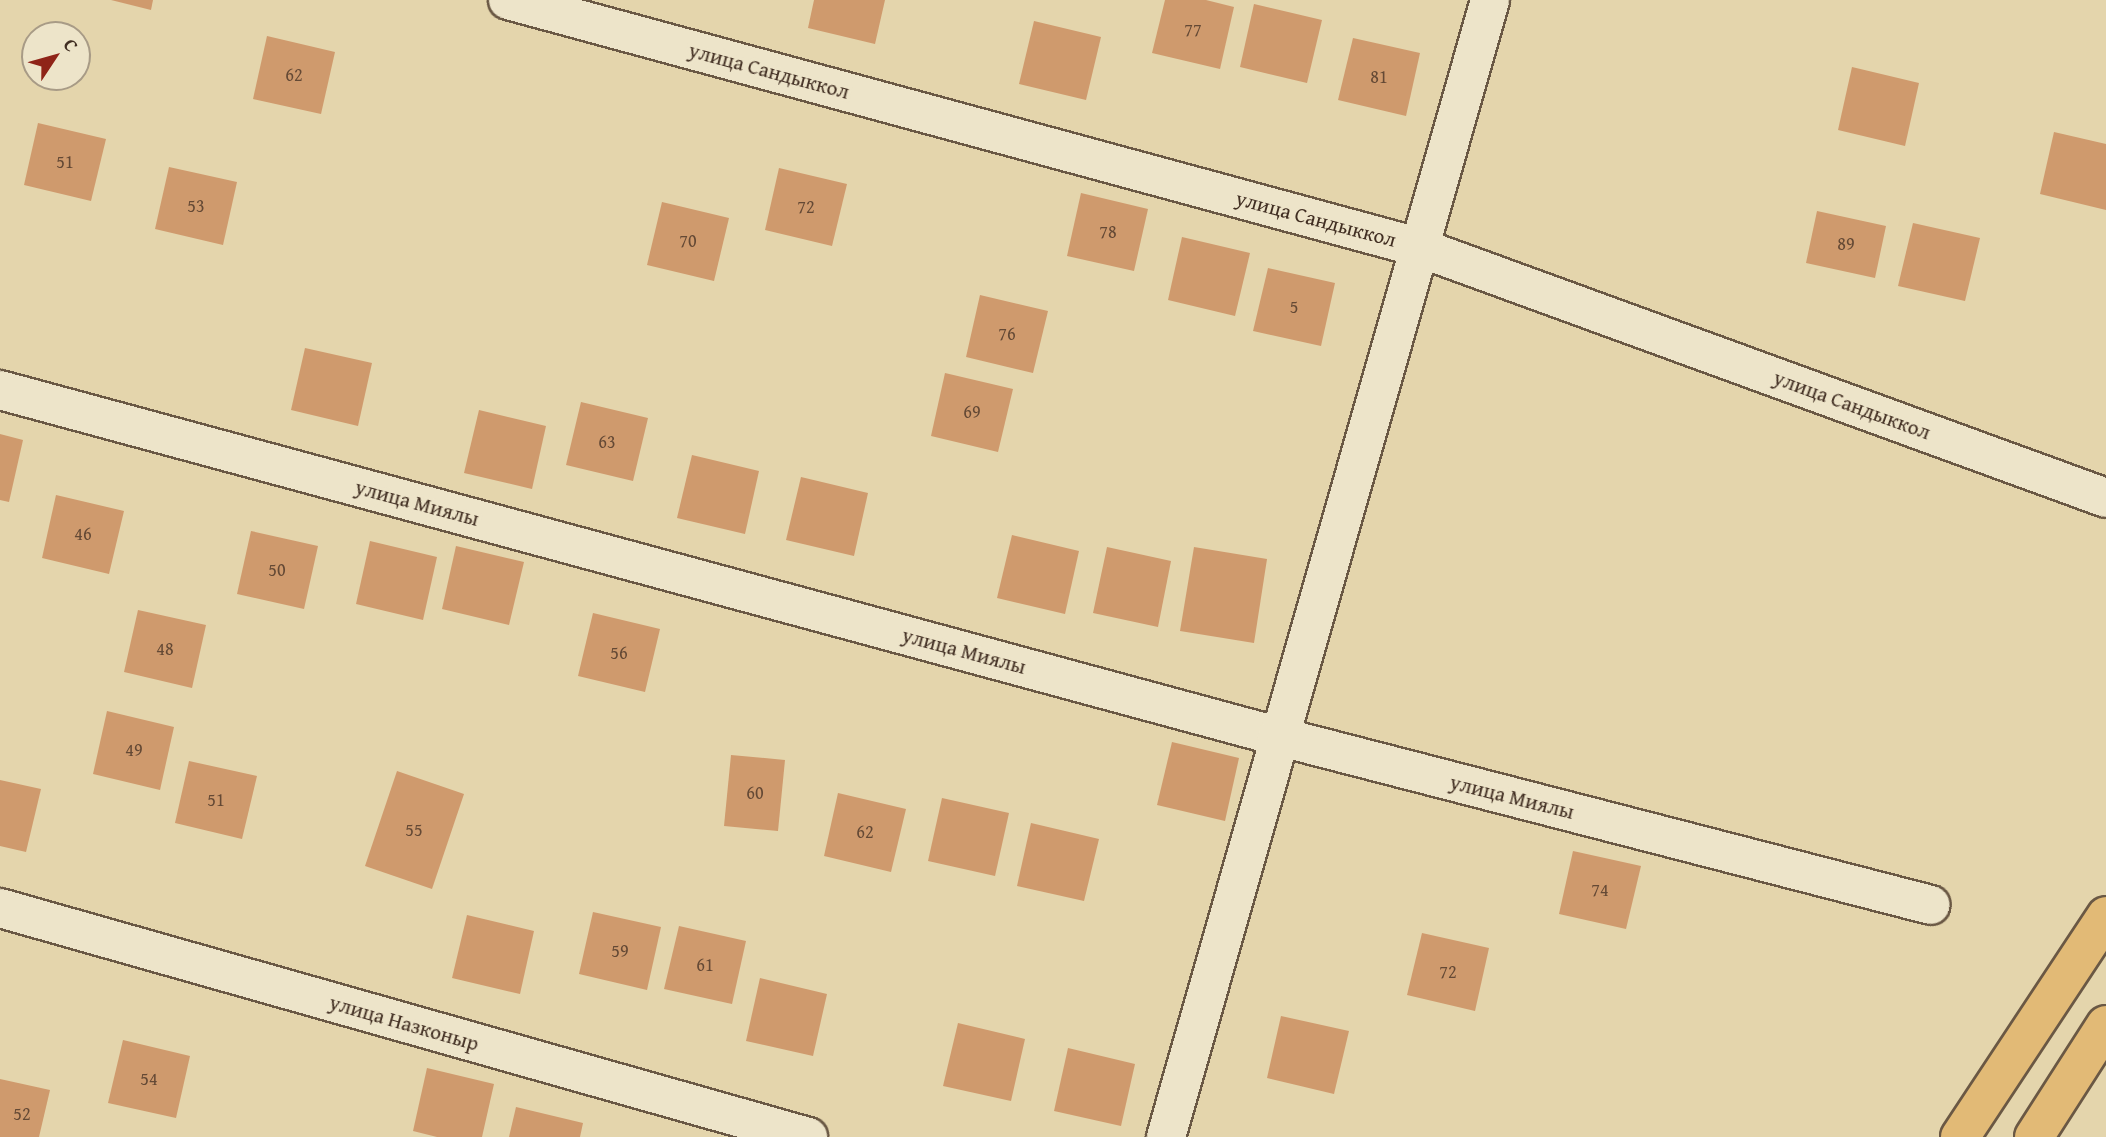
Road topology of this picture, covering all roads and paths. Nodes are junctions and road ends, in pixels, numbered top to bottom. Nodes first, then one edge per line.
1 (508, 0) edge
2 (1490, 0) edge
3 (1418, 247) junction
4 (0, 390) edge
5 (2106, 498) edge
6 (1277, 736) junction
7 (1931, 905) dead end
8 (0, 908) edge
9 (2106, 916) edge
10 (2106, 1025) edge
11 (808, 1137) edge
12 (1166, 1137) edge
13 (1960, 1137) edge
14 (2034, 1137) edge

1 - 3 street, улица Сандыккол
2 - 3 street
3 - 5 street, улица Сандыккол
3 - 6 street
4 - 6 street, улица Миялы
6 - 7 street, улица Миялы
6 - 12 street
8 - 11 street, улица Назконыр
9 - 13 main road
10 - 14 main road

